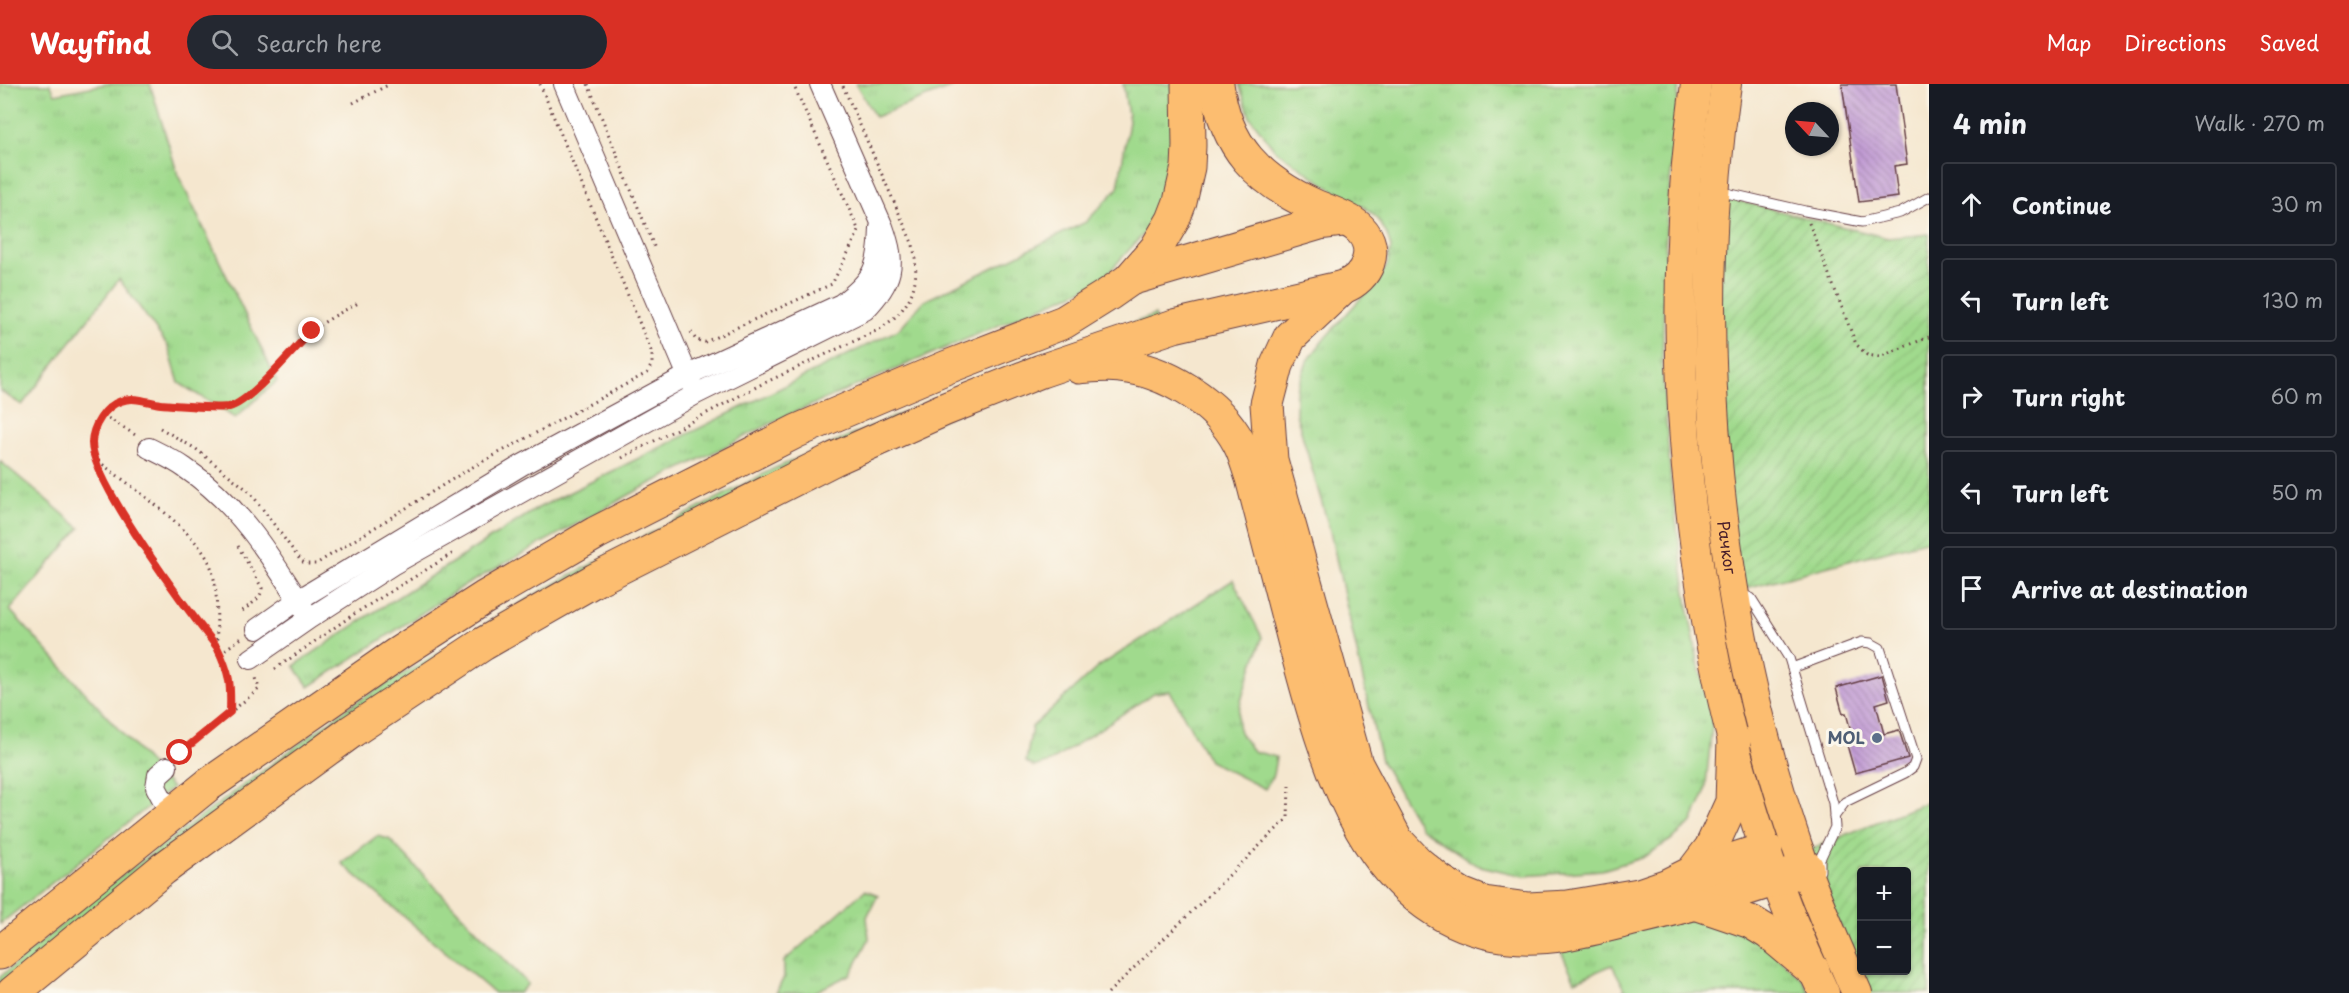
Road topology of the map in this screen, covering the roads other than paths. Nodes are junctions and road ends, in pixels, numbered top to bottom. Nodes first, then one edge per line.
1 (564, 84) edge
2 (820, 84) edge
3 (1188, 84) edge
4 (1217, 84) edge
5 (1696, 84) edge
6 (1726, 84) edge
7 (1716, 190) junction
8 (1929, 197) edge
9 (880, 219) junction
10 (1344, 220) junction
11 (1129, 280) junction
12 (1342, 287) junction
13 (1041, 371) junction
14 (688, 375) junction
15 (696, 394) junction
16 (149, 448) road end
17 (1734, 591) junction
18 (298, 600) junction
19 (310, 618) junction
20 (257, 628) road end
21 (251, 659) road end
22 (1792, 668) junction
23 (1734, 740) junction
24 (167, 767) road end
25 (171, 815) junction
26 (1834, 817) junction
27 (1766, 849) junction
28 (1776, 880) junction
29 (1812, 883) junction
30 (1695, 889) junction
31 (0, 953) edge
32 (1819, 982) edge
33 (13, 993) edge
34 (1857, 993) edge

1 - 14 street
2 - 9 street
3 - 11 highway
4 - 10 highway
5 - 23 main road, Рачког
6 - 7 main road, Рачког
7 - 8 lane
7 - 17 main road, Рачког
9 - 14 street
9 - 15 street
10 - 11 highway
10 - 12 highway
11 - 25 highway
12 - 13 highway
12 - 30 highway
13 - 30 highway
13 - 33 highway
14 - 15 street
14 - 18 street
15 - 19 street
16 - 18 street
17 - 22 lane
17 - 29 main road, Рачког
18 - 19 street
18 - 20 street
19 - 21 street
22 - 26 lane
22 - 26 lane
23 - 27 main road, Рачког
23 - 30 highway
24 - 25 street
25 - 31 highway
26 - 29 lane
27 - 28 main road, Рачког
27 - 30 highway
28 - 29 highway
28 - 30 highway
28 - 32 main road, Рачког
29 - 34 main road, Рачког
30 - 32 highway

